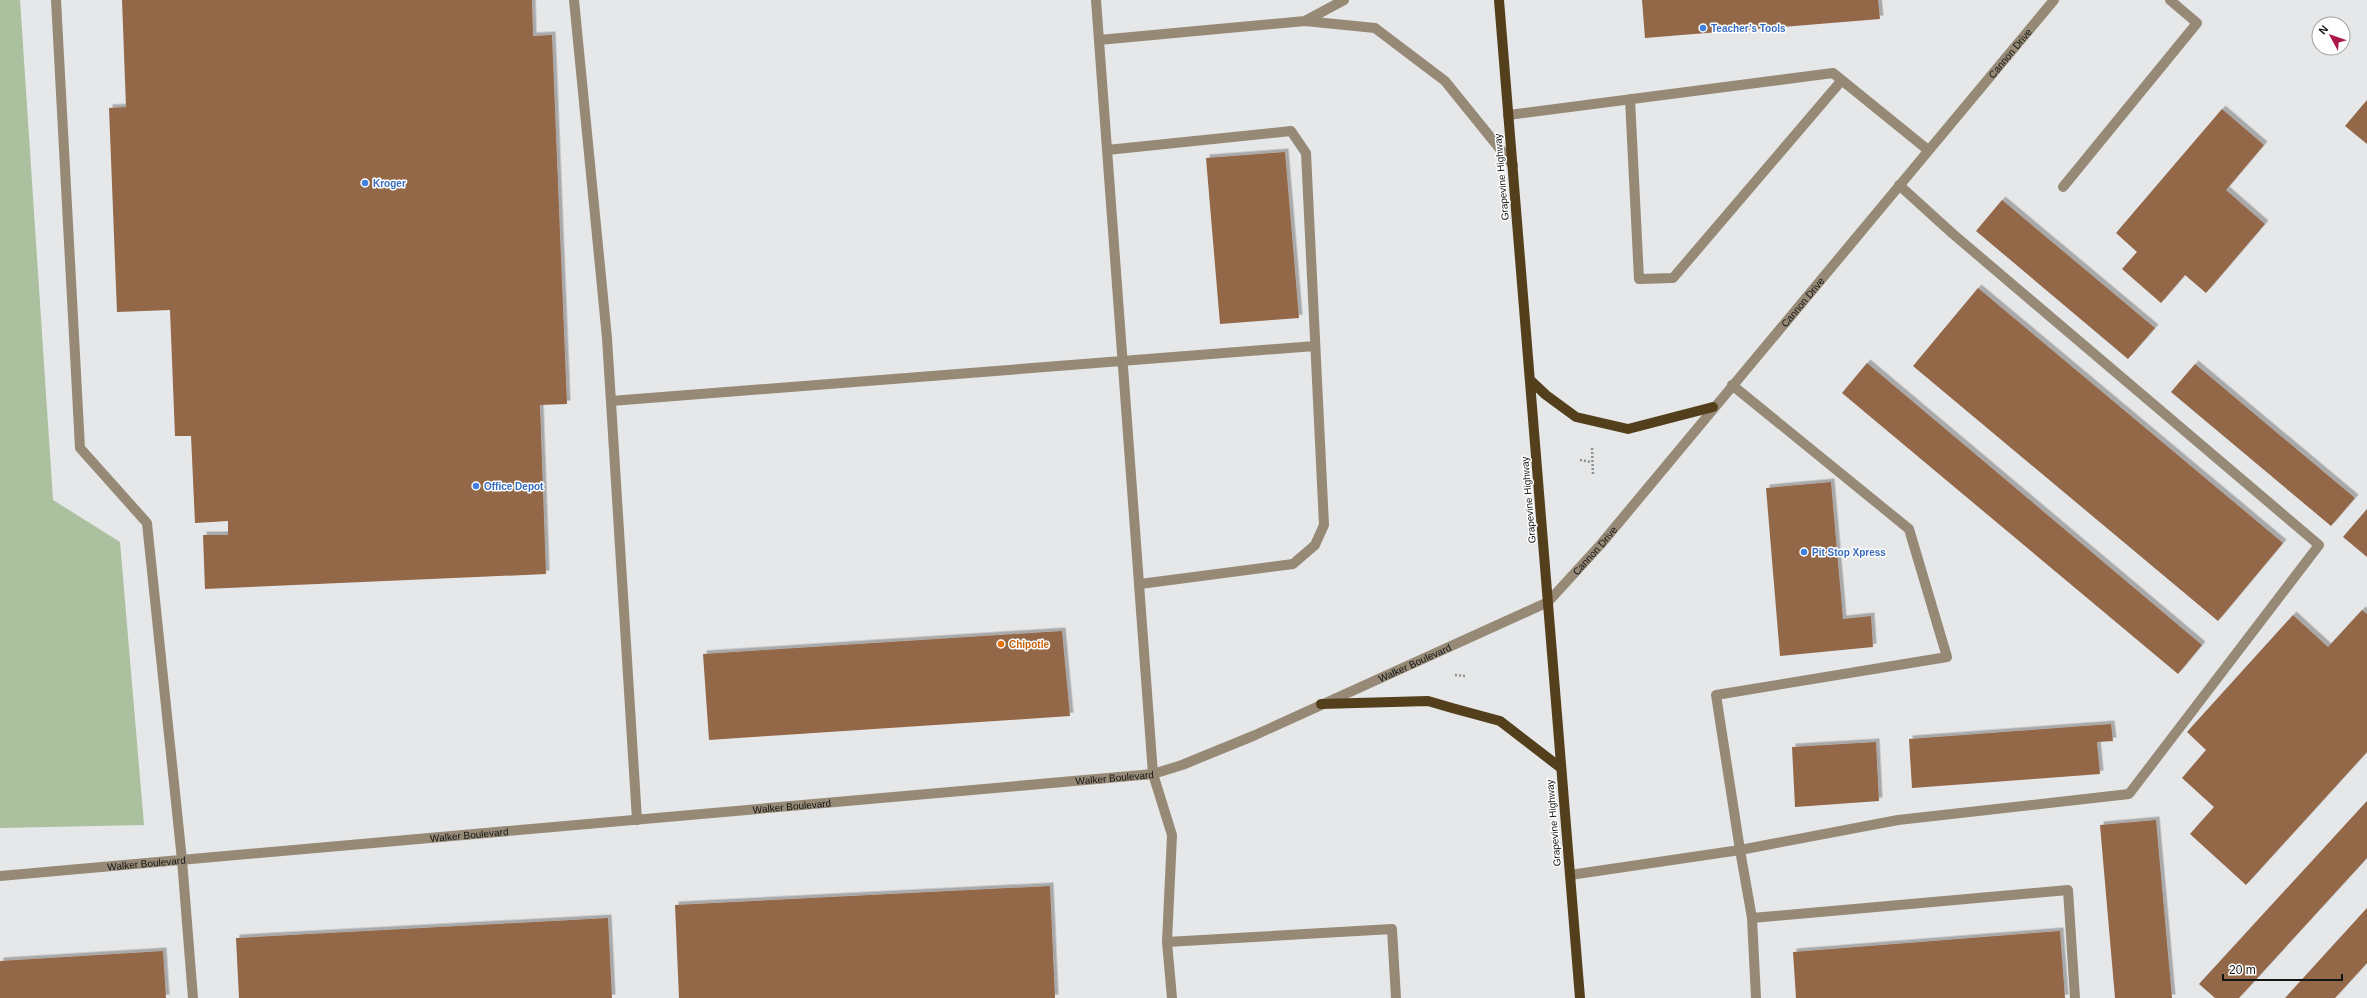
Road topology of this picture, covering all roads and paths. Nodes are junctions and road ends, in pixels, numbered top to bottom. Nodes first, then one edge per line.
1 (56, 0) edge
2 (574, 0) edge
3 (1096, 0) edge
4 (1344, 0) edge
5 (1499, 0) edge
6 (2054, 0) edge
7 (2170, 0) edge
8 (1305, 20) junction
9 (1099, 40) junction
10 (1842, 80) junction
11 (1630, 99) junction
12 (1508, 116) junction
13 (1107, 150) junction
14 (1928, 150) junction
15 (1513, 165) junction
16 (1899, 185) junction
17 (2063, 187) dead end
18 (1315, 346) junction
19 (1123, 362) junction
20 (1530, 380) junction
21 (1732, 385) junction
22 (611, 401) junction
23 (1713, 407) junction
24 (1592, 446) dead end
25 (1580, 460) dead end
26 (1591, 462) junction
27 (1593, 475) dead end
28 (1140, 584) junction
29 (1548, 602) junction
30 (1455, 675) dead end
31 (1464, 676) dead end
32 (1321, 704) junction
33 (1561, 768) junction
34 (1153, 774) junction
35 (637, 820) junction
36 (1740, 850) junction
37 (182, 860) junction
38 (1570, 875) junction
39 (0, 876) edge
40 (1752, 918) junction
41 (1167, 942) junction
42 (193, 998) edge
43 (1172, 998) edge
44 (1396, 998) edge
45 (1580, 998) edge
46 (1756, 998) edge
47 (2075, 998) edge

1 - 37 street
2 - 22 street
3 - 9 street
4 - 8 street
5 - 12 main road, Grapevine Highway
6 - 14 street, Cannon Drive
7 - 17 street
8 - 9 street
8 - 15 street
9 - 13 street
10 - 11 street
10 - 11 street
10 - 14 street
11 - 12 street
12 - 15 main road, Grapevine Highway
13 - 18 street
13 - 19 street
14 - 16 street, Cannon Drive
15 - 20 main road, Grapevine Highway
16 - 21 street, Cannon Drive
16 - 36 street
18 - 19 street
18 - 28 street
19 - 22 street
19 - 28 street
20 - 23 main road
20 - 29 main road, Grapevine Highway
21 - 23 street, Cannon Drive
21 - 36 street
22 - 35 street
23 - 29 street, Cannon Drive
24 - 26 path
25 - 26 path
26 - 27 path
28 - 34 street
29 - 32 street, Walker Boulevard
29 - 33 main road, Grapevine Highway
30 - 31 path
32 - 33 main road
32 - 34 street, Walker Boulevard
33 - 38 main road, Grapevine Highway
34 - 35 street, Walker Boulevard
34 - 41 street
35 - 37 street, Walker Boulevard
36 - 38 street
36 - 40 street
37 - 39 street, Walker Boulevard
37 - 42 street
38 - 45 main road, Grapevine Highway
40 - 46 street
40 - 47 street
41 - 43 street
41 - 44 street

